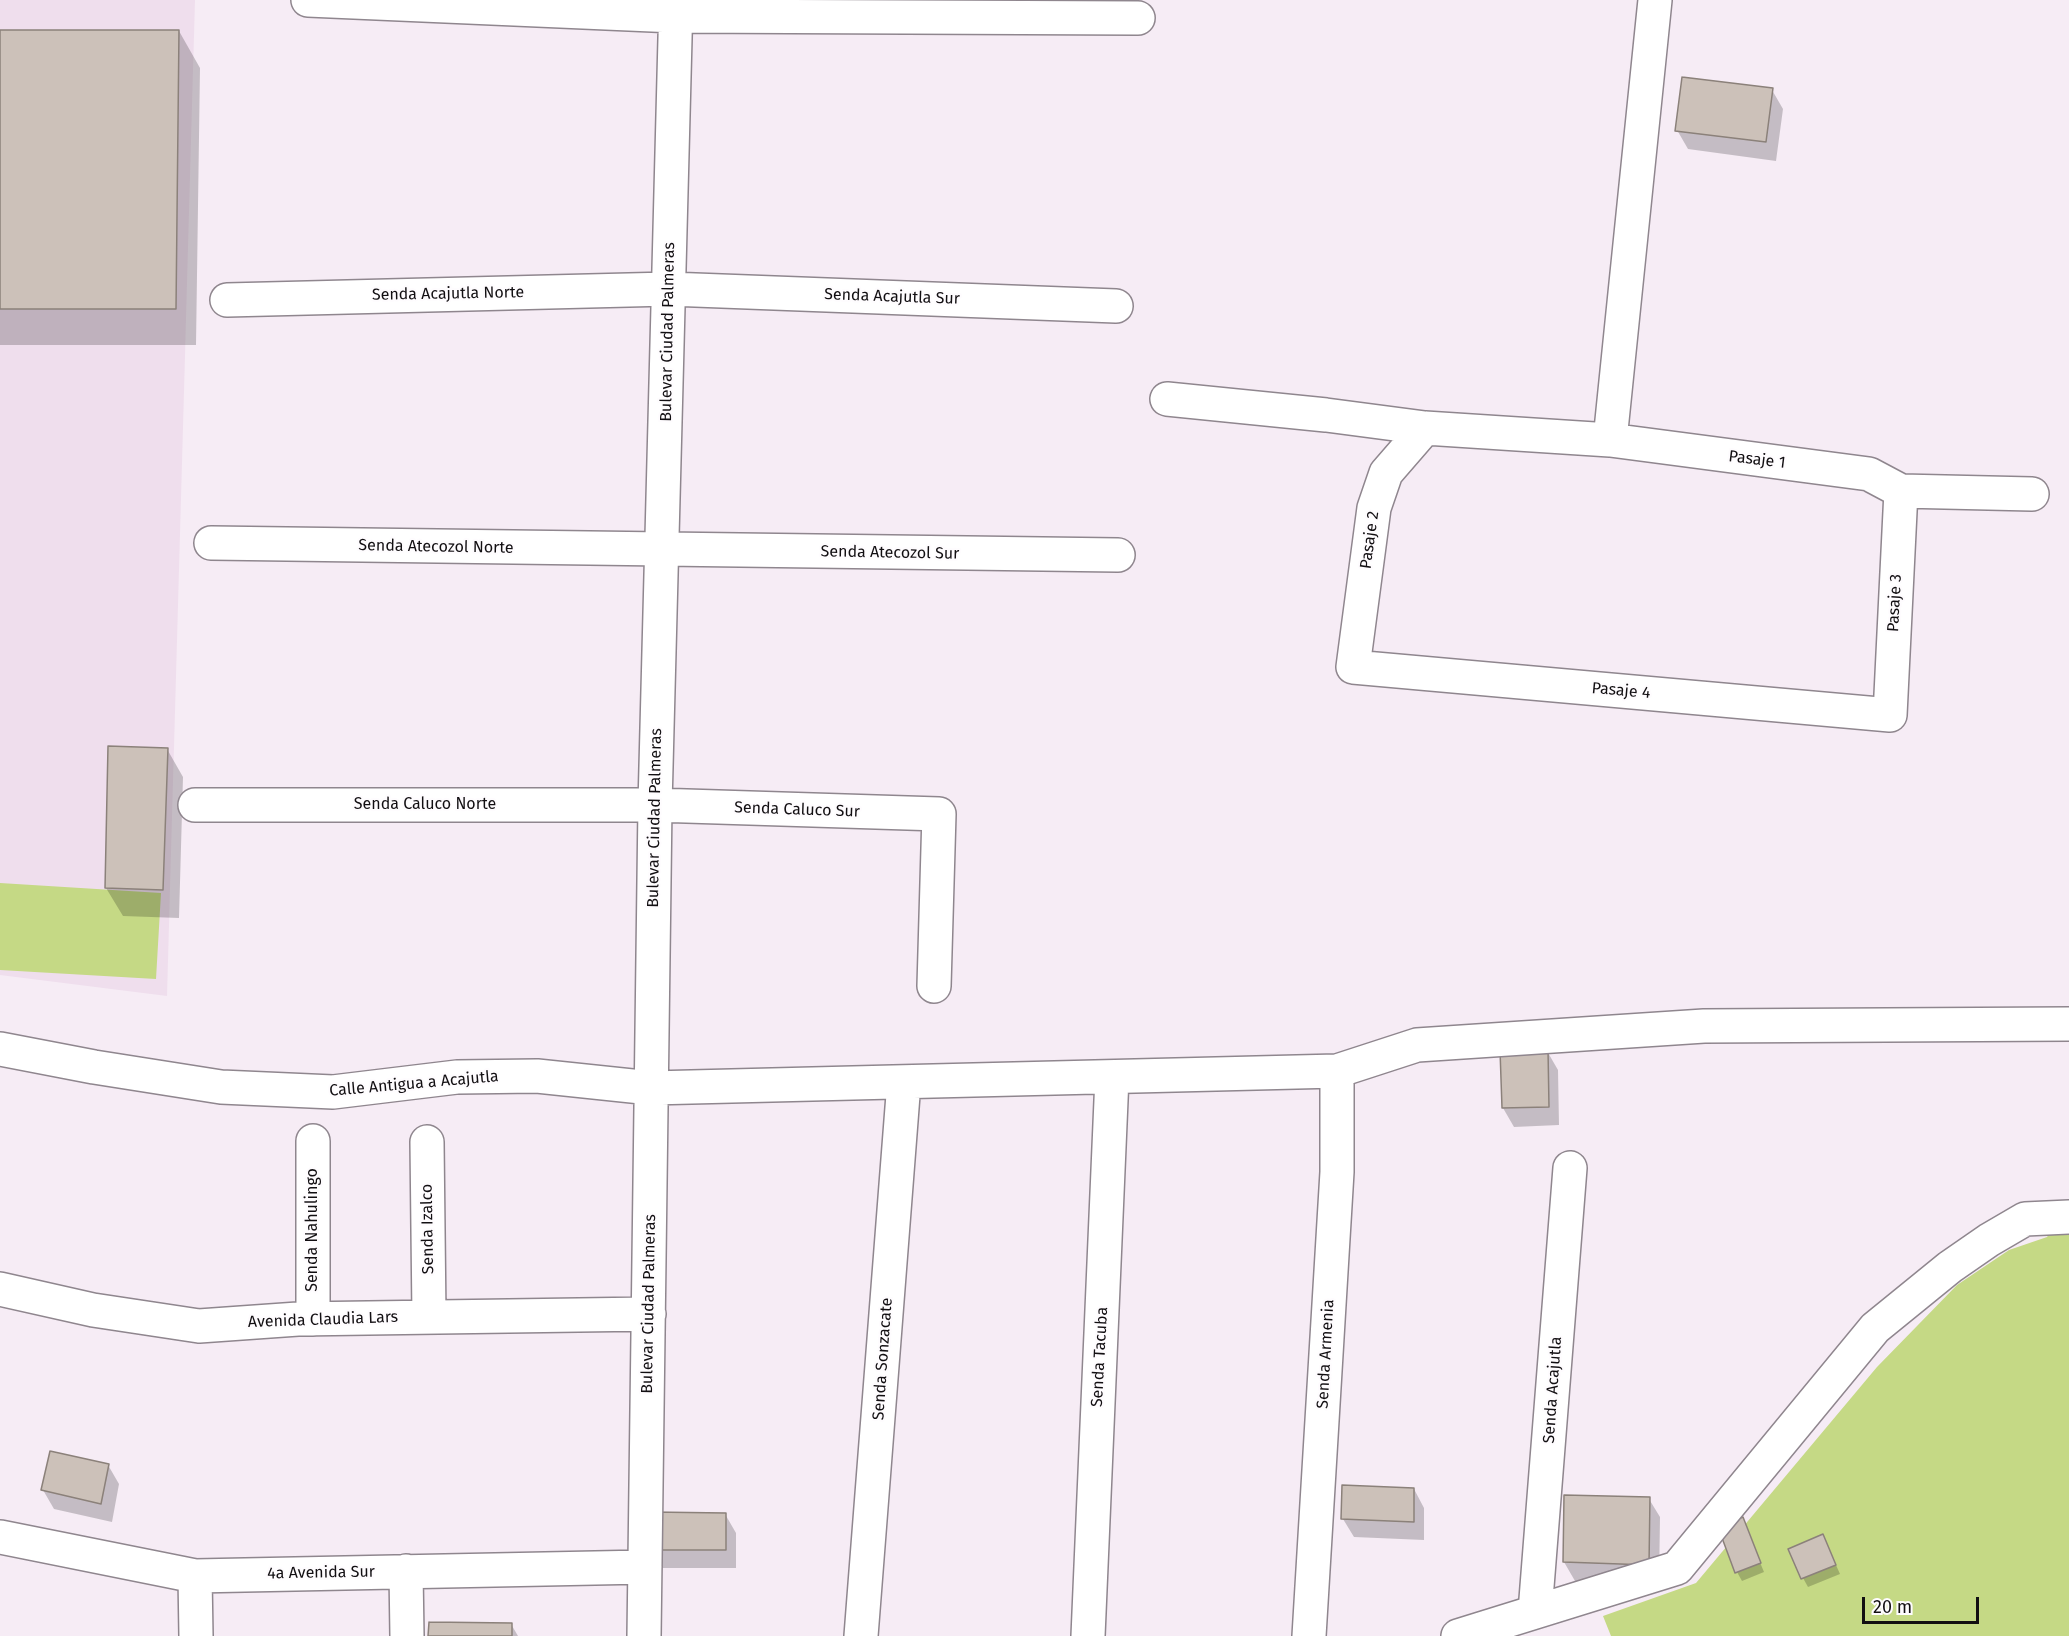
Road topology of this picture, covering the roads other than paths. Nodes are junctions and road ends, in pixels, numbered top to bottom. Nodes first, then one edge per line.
1 (308, 0) edge
2 (1655, 0) edge
3 (676, 8) edge
4 (1138, 18) dead end
5 (669, 289) junction
6 (227, 300) dead end
7 (1116, 306) dead end
8 (1167, 399) dead end
9 (1425, 428) junction
10 (1610, 440) junction
11 (1901, 491) junction
12 (2032, 494) dead end
13 (211, 543) dead end
14 (662, 550) junction
15 (1118, 555) dead end
16 (1353, 667) joint
17 (1890, 715) joint
18 (195, 805) dead end
19 (655, 805) junction
20 (934, 986) dead end
21 (2069, 1024) edge
22 (0, 1049) edge
23 (1337, 1071) junction
24 (1112, 1077) junction
25 (904, 1082) junction
26 (651, 1088) junction
27 (313, 1141) dead end
28 (427, 1142) dead end
29 (1570, 1168) dead end
30 (2069, 1217) edge
31 (0, 1289) edge
32 (649, 1314) junction
33 (429, 1317) junction
34 (313, 1318) junction
35 (0, 1536) edge
36 (645, 1567) junction
37 (406, 1571) junction
38 (195, 1576) junction
39 (1536, 1612) junction
40 (196, 1636) edge
41 (407, 1636) edge
42 (644, 1636) edge
43 (861, 1636) edge
44 (1088, 1636) edge
45 (1309, 1636) edge
46 (1458, 1636) edge

1 - 3 street
2 - 10 street
3 - 4 street
3 - 5 street, Bulevar Ciudad Palmeras
5 - 6 street, Senda Acajutla Norte
5 - 7 street, Senda Acajutla Sur
5 - 14 street, Bulevar Ciudad Palmeras
8 - 9 street, Pasaje 1
9 - 10 street, Pasaje 1
9 - 16 street, Pasaje 2
10 - 11 street, Pasaje 1
11 - 12 street
11 - 17 street, Pasaje 3
13 - 14 street, Senda Atecozol Norte
14 - 15 street, Senda Atecozol Sur
14 - 19 street, Bulevar Ciudad Palmeras
16 - 17 street, Pasaje 4
18 - 19 street, Senda Caluco Norte
19 - 20 street, Senda Caluco Sur
19 - 26 street, Bulevar Ciudad Palmeras
21 - 23 street, Calle Antigua a Acajutla
22 - 26 street, Calle Antigua a Acajutla
23 - 24 street, Calle Antigua a Acajutla
23 - 45 street, Senda Armenia
24 - 25 street, Calle Antigua a Acajutla
24 - 44 street, Senda Tacuba
25 - 26 street, Calle Antigua a Acajutla
25 - 43 street, Senda Sonzacate
26 - 32 street, Bulevar Ciudad Palmeras
27 - 34 street, Senda Nahulingo
28 - 33 street, Senda Izalco
29 - 39 street, Senda Acajutla
30 - 39 street
31 - 34 street, Avenida Claudia Lars
32 - 33 street, Avenida Claudia Lars
32 - 36 street, Bulevar Ciudad Palmeras
33 - 34 street, Avenida Claudia Lars
35 - 38 street, 4a Avenida Sur
36 - 37 street, 4a Avenida Sur
36 - 42 street, Bulevar Ciudad Palmeras
37 - 38 street, 4a Avenida Sur
37 - 41 street
38 - 40 street
39 - 46 street

